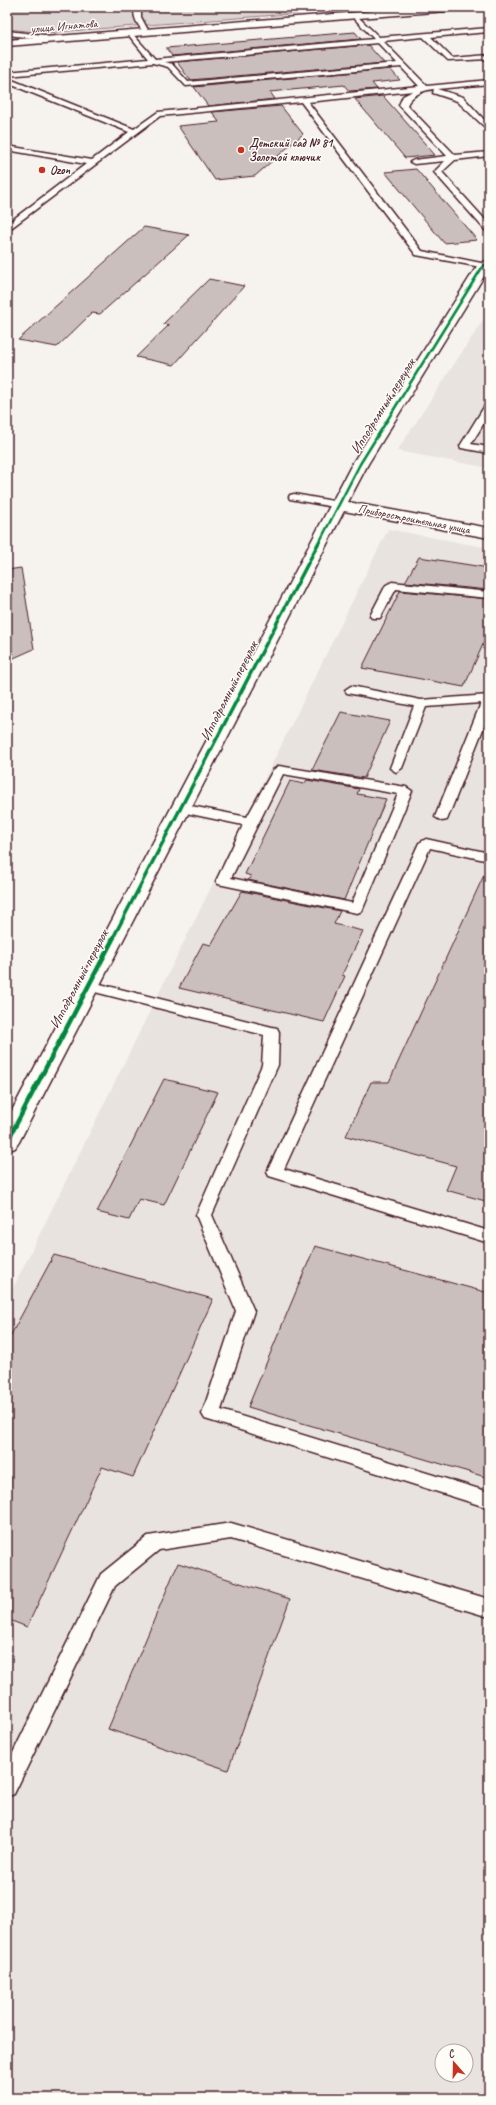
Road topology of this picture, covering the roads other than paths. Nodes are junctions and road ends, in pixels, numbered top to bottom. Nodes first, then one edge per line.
1 (138, 7) edge
2 (459, 7) edge
3 (376, 10) edge
4 (354, 15) junction
5 (489, 30) edge
6 (146, 32) junction
7 (7, 33) edge
8 (130, 34) junction
9 (425, 35) junction
10 (51, 40) junction
11 (378, 40) junction
12 (7, 43) edge
13 (489, 56) edge
14 (153, 61) junction
15 (403, 65) junction
16 (7, 74) edge
17 (7, 80) edge
18 (489, 82) edge
19 (425, 88) junction
20 (303, 100) junction
21 (489, 129) edge
22 (135, 132) junction
23 (7, 148) edge
24 (489, 154) edge
25 (453, 158) junction
26 (414, 162) dead end
27 (93, 163) junction
28 (7, 228) edge
29 (489, 229) edge
30 (486, 265) edge
31 (489, 407) edge
32 (489, 450) edge
33 (294, 497) dead end
34 (339, 505) junction
35 (489, 533) edge
36 (489, 596) edge
37 (376, 616) dead end
38 (351, 690) dead end
39 (489, 699) edge
40 (421, 704) junction
41 (396, 768) dead end
42 (181, 808) junction
43 (442, 817) dead end
44 (251, 822) junction
45 (489, 857) edge
46 (88, 986) junction
47 (7, 1142) edge
48 (489, 1236) edge
49 (489, 1500) edge
50 (489, 1608) edge
51 (7, 1787) edge

1 - 6 lane
2 - 3 street, улица Игнатова
3 - 4 street, улица Игнатова
4 - 6 street, улица Игнатова
4 - 11 lane
5 - 9 lane
6 - 8 street, улица Игнатова
7 - 10 lane
8 - 10 street, улица Игнатова
8 - 14 lane
9 - 11 lane
9 - 13 lane
10 - 12 street, улица Игнатова
11 - 14 lane
11 - 15 lane
14 - 15 lane
14 - 16 lane
15 - 19 lane
17 - 22 lane
18 - 19 lane
19 - 20 lane
19 - 21 lane
19 - 25 lane
20 - 22 lane
20 - 30 lane
22 - 27 lane
23 - 27 lane
24 - 25 lane
25 - 26 lane
25 - 29 lane
27 - 28 lane
30 - 34 street, Ипподромный переулок
31 - 32 lane
33 - 34 lane
34 - 35 street, Приборостроительная улица
34 - 42 street, Ипподромный переулок
36 - 37 lane
38 - 40 lane
39 - 40 lane
39 - 43 lane
40 - 41 lane
42 - 44 lane
42 - 46 street, Ипподромный переулок
44 - 44 lane
45 - 48 lane
46 - 47 street, Ипподромный переулок
46 - 49 lane
50 - 51 lane

